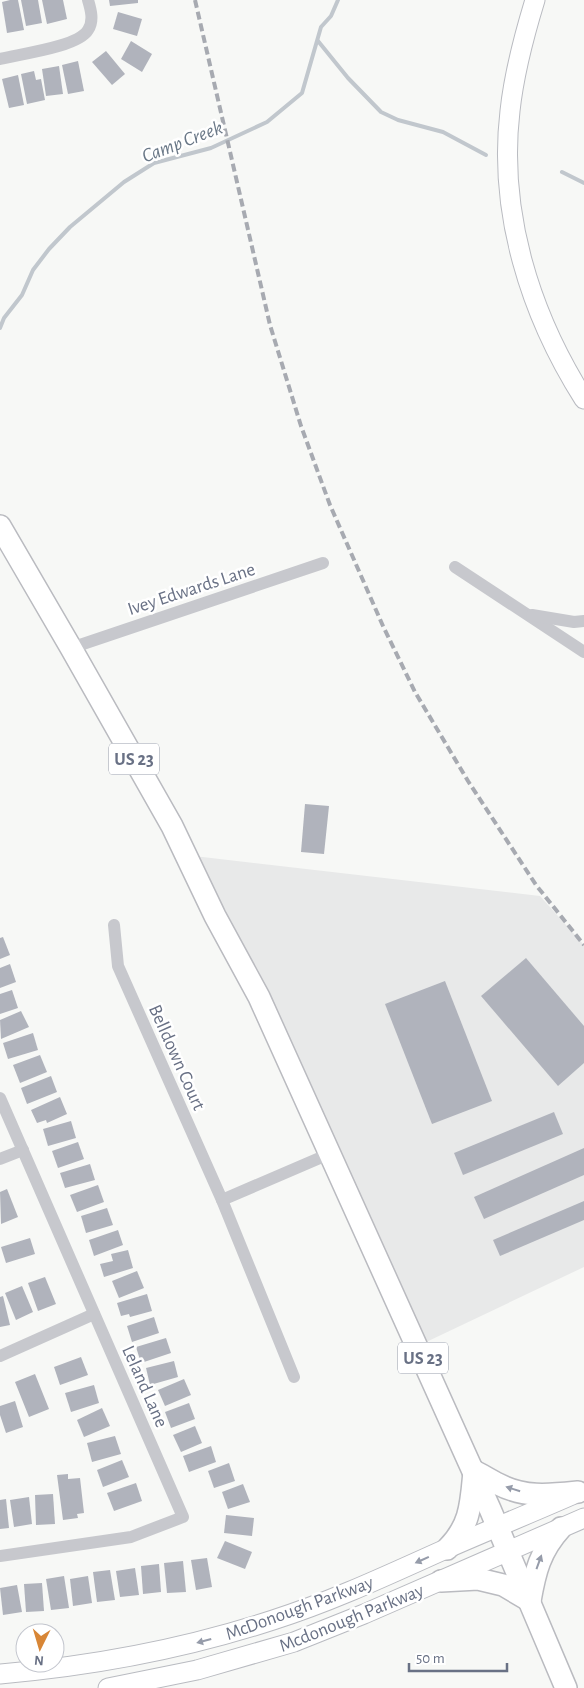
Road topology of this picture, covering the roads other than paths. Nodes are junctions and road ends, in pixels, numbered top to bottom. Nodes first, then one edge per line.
1 (88, 0) edge
2 (535, 0) edge
3 (0, 59) edge
4 (584, 399) edge
5 (0, 526) edge
6 (322, 563) dead end
7 (455, 567) dead end
8 (526, 614) junction
9 (584, 621) edge
10 (71, 648) junction
11 (584, 652) edge
12 (114, 925) dead end
13 (0, 1098) edge
14 (23, 1150) junction
15 (329, 1154) junction
16 (0, 1159) edge
17 (222, 1200) junction
18 (94, 1314) junction
19 (0, 1356) edge
20 (294, 1377) dead end
21 (474, 1471) junction
22 (581, 1491) edge
23 (584, 1518) edge
24 (498, 1526) junction
25 (561, 1528) junction
26 (447, 1549) junction
27 (509, 1550) junction
28 (0, 1556) edge
29 (441, 1581) junction
30 (530, 1601) junction
31 (0, 1674) edge
32 (108, 1688) edge
33 (566, 1688) edge

1 - 3 street
2 - 4 street
5 - 10 main road, US 23
6 - 10 street, Ivey Edwards Lane
7 - 8 street
8 - 9 street
8 - 11 street
10 - 15 main road, US 23
12 - 17 street, Belldown Court
13 - 14 street, Leland Lane
14 - 16 street
14 - 18 street, Leland Lane
15 - 17 street
15 - 21 main road, US 23
17 - 20 street, Belldown Court
18 - 19 street
18 - 28 street, Leland Lane
22 -> 21 main road
21 - 24 main road, US 23
21 - 26 main road
22 - 24 street, McDonough Parkway
23 - 25 street, Mcdonough Parkway
24 - 26 street, McDonough Parkway
24 - 27 main road, US 23
25 - 27 street, Mcdonough Parkway
30 -> 25 main road
26 -> 31 street, McDonough Parkway
27 - 29 street, Mcdonough Parkway
27 - 30 main road, US 23
29 - 30 main road
29 - 32 street, Mcdonough Parkway
30 - 33 main road, US 23

